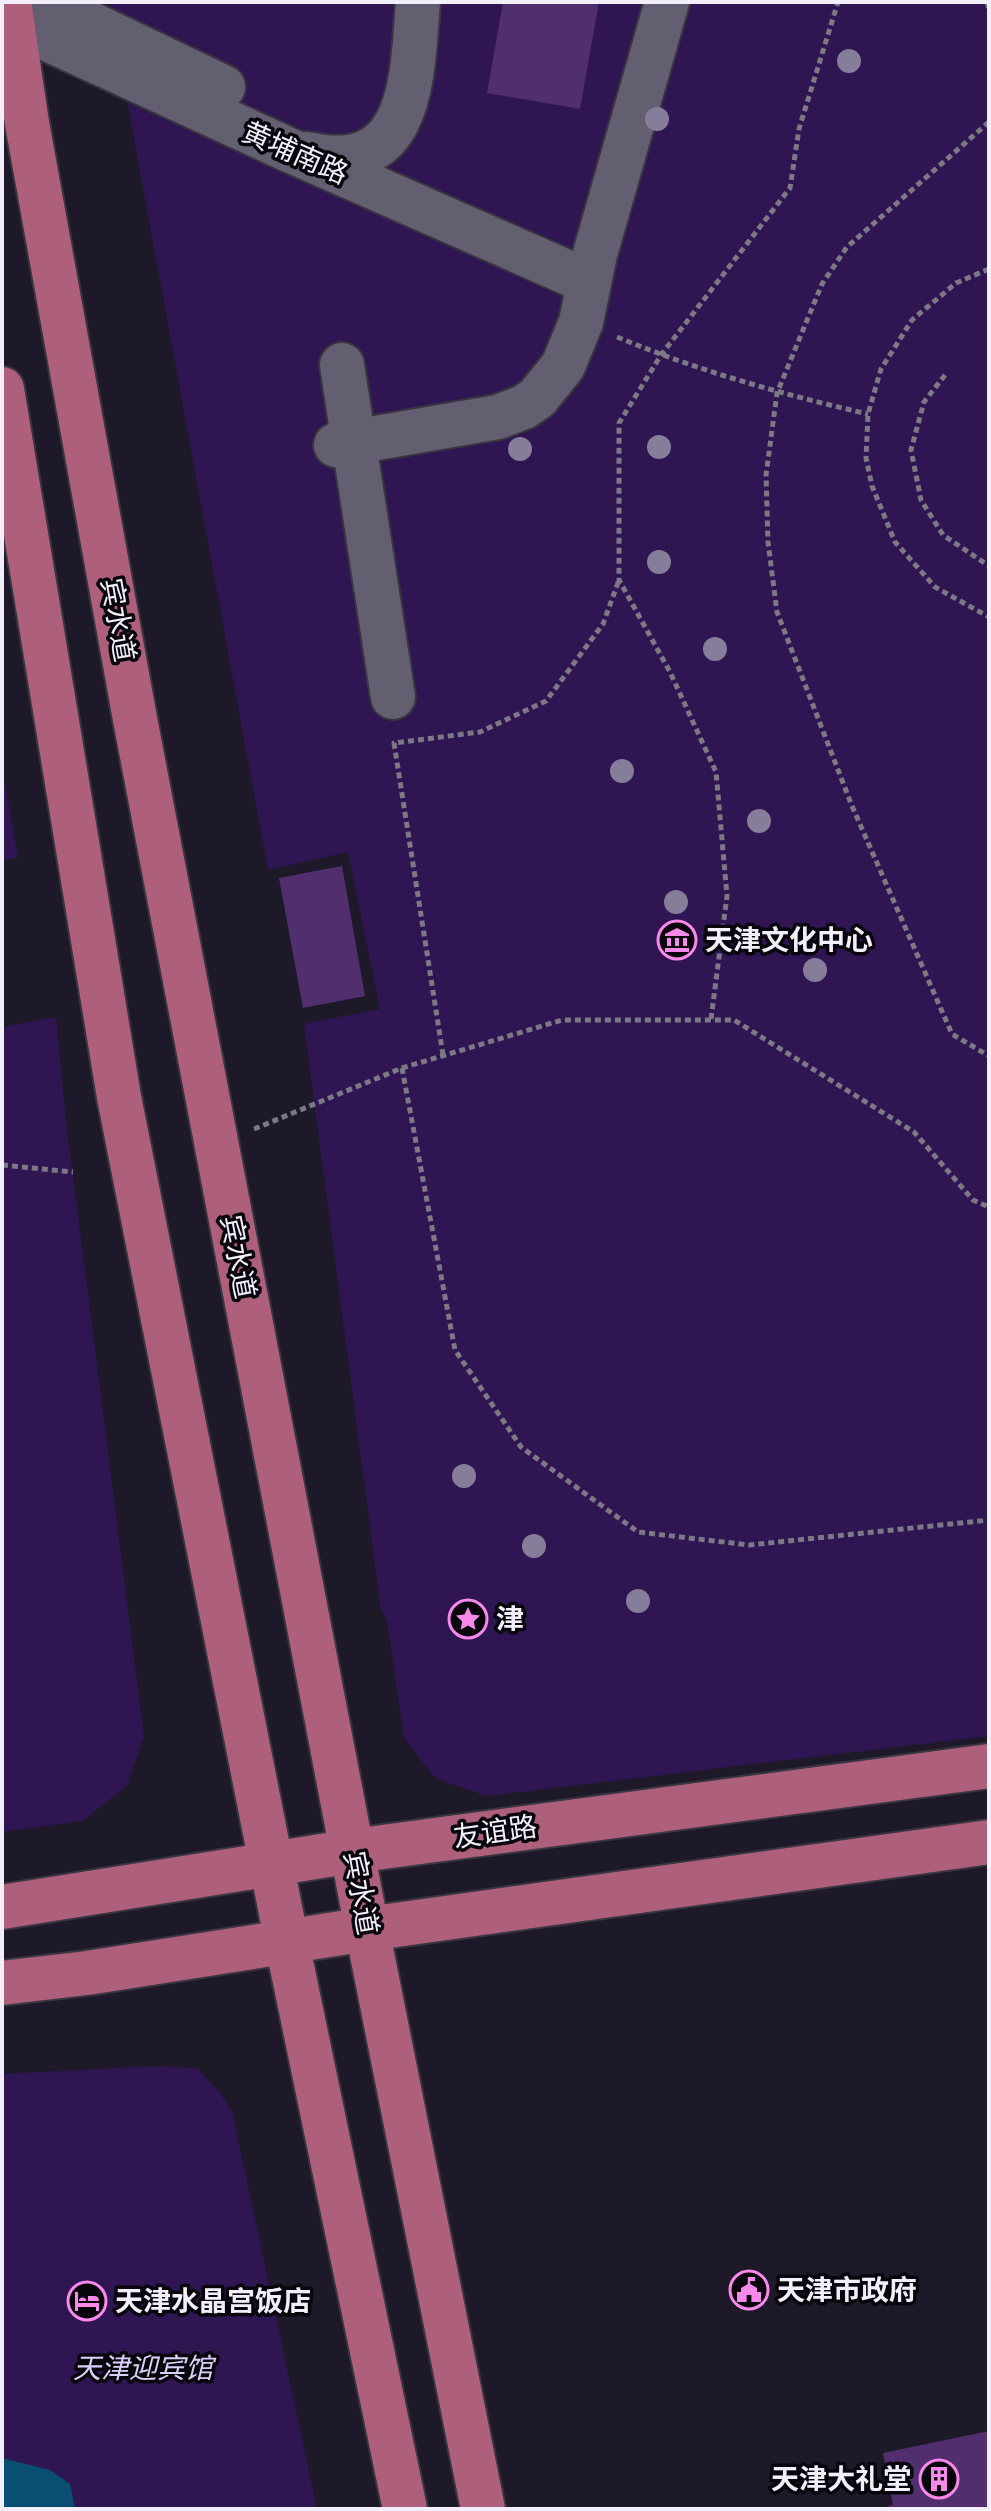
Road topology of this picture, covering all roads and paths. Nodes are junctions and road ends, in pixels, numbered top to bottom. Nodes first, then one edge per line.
1 (418, 2) edge
2 (652, 2) edge
3 (667, 2) edge
4 (838, 2) edge
5 (987, 2) edge
6 (989, 9) edge
7 (17, 11) edge
8 (989, 122) edge
9 (289, 150) junction
10 (362, 153) junction
11 (989, 269) edge
12 (584, 277) junction
13 (661, 355) junction
14 (333, 367) dead end
15 (945, 375) dead end
16 (2, 389) edge
17 (777, 393) junction
18 (868, 414) junction
19 (344, 434) junction
20 (989, 566) edge
21 (619, 580) junction
22 (989, 617) edge
23 (384, 698) dead end
24 (711, 1019) junction
25 (443, 1055) junction
26 (989, 1056) edge
27 (402, 1068) junction
28 (217, 1145) junction
29 (2, 1165) edge
30 (73, 1172) dead end
31 (989, 1207) edge
32 (989, 1520) edge
33 (989, 1766) edge
34 (989, 1842) edge
35 (353, 1851) junction
36 (271, 1863) junction
37 (2, 1907) edge
38 (367, 1929) junction
39 (287, 1943) junction
40 (2, 1983) edge
41 (405, 2509) edge
42 (483, 2509) edge

1 - 10 street
2 - 12 street
3 - 12 street
4 - 13 path
5 - 6 path
7 - 9 street, 黄埔南路
7 - 10 street, 黄埔南路
7 - 28 main road, 宾水道
8 - 17 path
9 - 10 street
9 - 12 street, 黄埔南路
10 - 12 street, 黄埔南路
11 - 18 path
12 - 13 path
12 - 19 street
13 - 17 path
13 - 21 path
14 - 19 street
15 - 20 path
16 - 36 main road
17 - 18 path
17 - 26 path
18 - 22 path
19 - 23 street
21 - 24 path
21 - 25 path
24 - 25 path
24 - 31 path
25 - 27 path
27 - 28 path
27 - 32 path
28 - 35 main road, 宾水道
29 - 30 path
33 - 35 main road, 友谊路
34 - 38 main road
35 - 36 main road, 友谊路
35 - 38 main road, 宾水道
36 - 37 main road, 友谊路
36 - 39 main road
38 - 39 main road
38 - 42 main road, 宾水道
39 - 40 main road
39 - 41 main road

